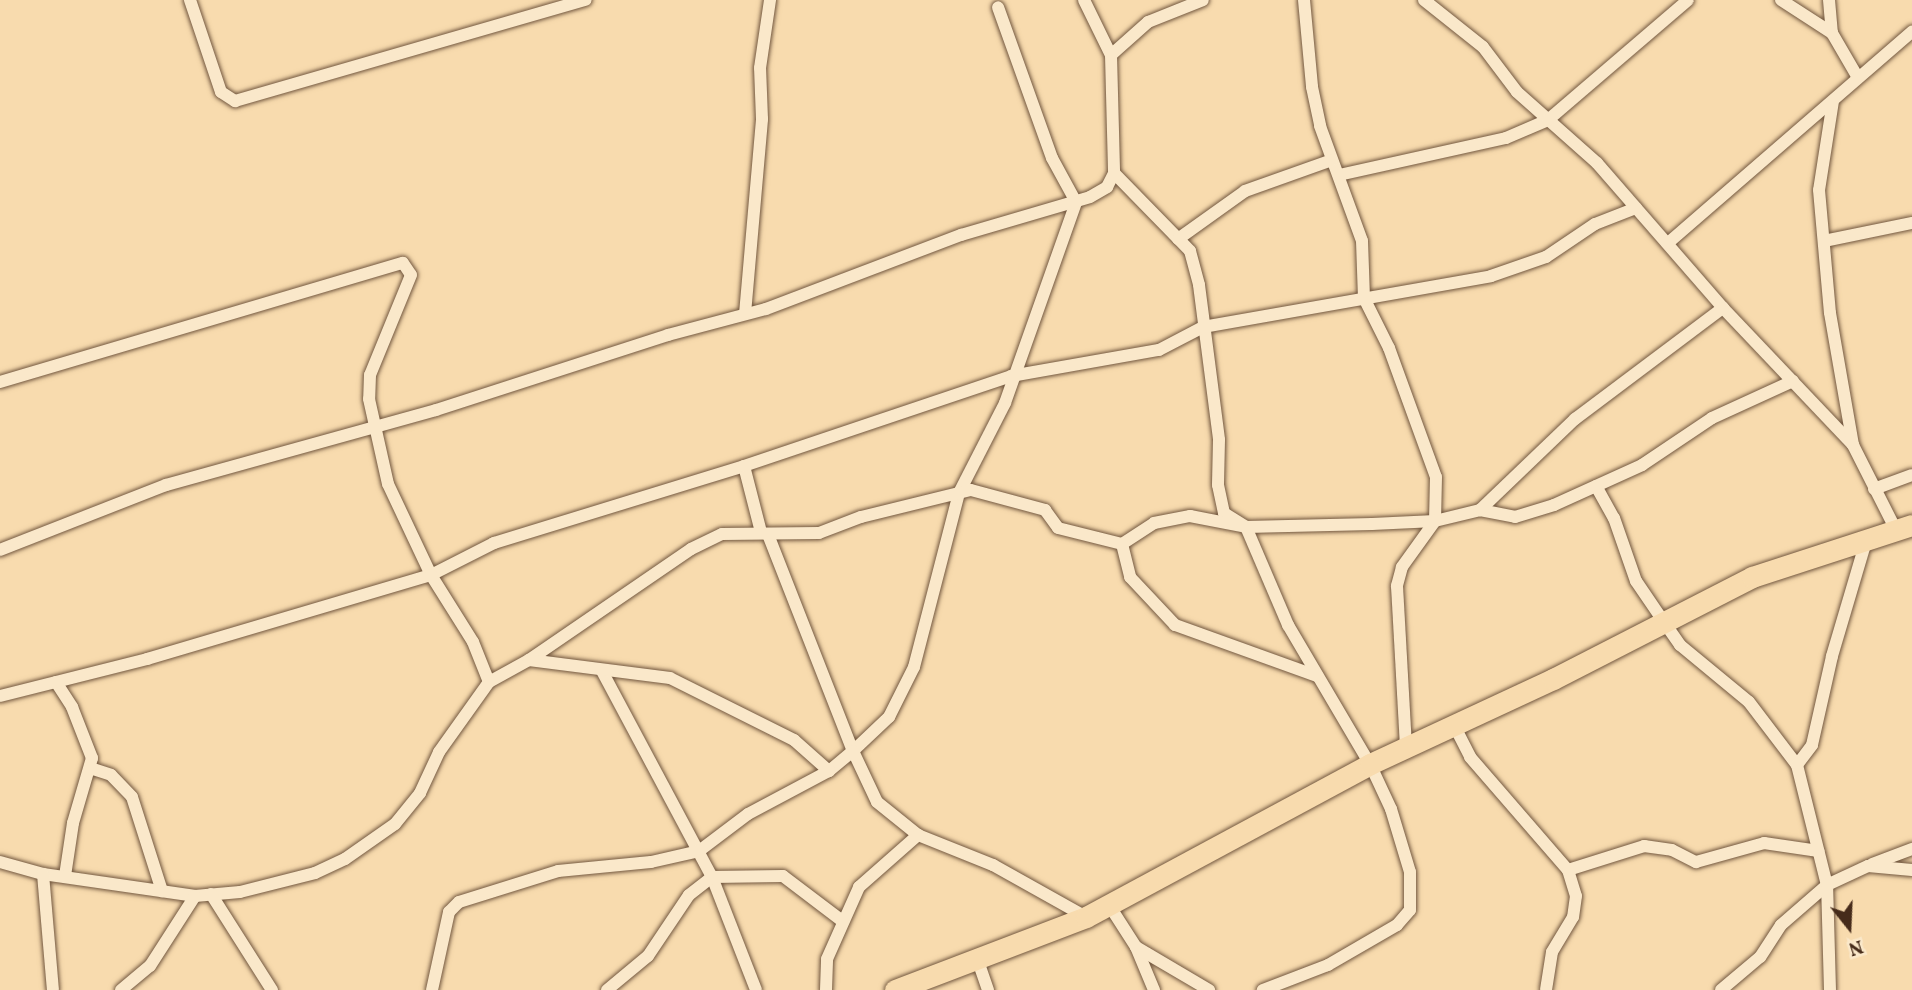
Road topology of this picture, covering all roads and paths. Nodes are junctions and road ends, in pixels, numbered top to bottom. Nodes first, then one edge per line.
1 (190, 0) edge
2 (586, 0) edge
3 (770, 0) edge
4 (1084, 0) edge
5 (1203, 0) edge
6 (1304, 0) edge
7 (1424, 0) edge
8 (1688, 0) edge
9 (1781, 0) edge
10 (1829, 0) edge
11 (998, 7) dead end
12 (1912, 32) edge
13 (1832, 33) junction
14 (1111, 55) junction
15 (1857, 76) junction
16 (1833, 101) junction
17 (1548, 120) junction
18 (1332, 160) junction
19 (1114, 173) junction
20 (1339, 175) junction
21 (1076, 202) junction
22 (1636, 208) junction
23 (1912, 223) edge
24 (1178, 239) junction
25 (1824, 241) junction
26 (1668, 243) junction
27 (1364, 298) junction
28 (1723, 308) junction
29 (745, 314) junction
30 (1203, 327) junction
31 (1011, 376) junction
32 (1793, 381) junction
33 (0, 382) edge
34 (374, 426) junction
35 (1853, 445) junction
36 (744, 466) junction
37 (1912, 475) edge
38 (1596, 486) junction
39 (1874, 489) junction
40 (959, 493) junction
41 (1480, 510) junction
42 (1435, 521) junction
43 (1246, 527) junction
44 (1904, 527) edge
45 (765, 534) junction
46 (1867, 537) junction
47 (1122, 544) junction
48 (0, 550) edge
49 (431, 575) junction
50 (1664, 622) junction
51 (529, 660) junction
52 (602, 671) junction
53 (1317, 676) junction
54 (56, 682) junction
55 (489, 682) junction
56 (0, 696) edge
57 (1455, 727) junction
58 (1406, 749) junction
59 (853, 751) junction
60 (1370, 764) junction
61 (1797, 765) junction
62 (90, 768) junction
63 (829, 771) junction
64 (918, 835) junction
65 (1912, 849) edge
66 (699, 851) junction
67 (1818, 851) junction
68 (0, 862) edge
69 (1868, 866) junction
70 (1568, 870) junction
71 (1912, 870) edge
72 (43, 874) junction
73 (65, 876) junction
74 (712, 877) junction
75 (1827, 885) junction
76 (162, 891) junction
77 (211, 894) junction
78 (195, 896) junction
79 (1109, 905) junction
80 (1086, 917) junction
81 (841, 920) junction
82 (1136, 947) junction
83 (978, 961) junction
84 (53, 990) edge
85 (121, 990) edge
86 (272, 990) edge
87 (432, 990) edge
88 (607, 990) edge
89 (756, 990) edge
90 (826, 990) edge
91 (895, 990) edge
92 (988, 990) edge
93 (1154, 990) edge
94 (1209, 990) edge
95 (1263, 990) edge
96 (1546, 990) edge
97 (1721, 990) edge
98 (1830, 990) edge

1 - 2 street
3 - 29 street
4 - 14 street
5 - 14 street
6 - 18 street
7 - 17 street
8 - 17 street
9 - 13 street
10 - 13 street
11 - 21 street
12 - 15 street
13 - 15 street
14 - 19 street
15 - 16 street
16 - 25 street
16 - 26 street
17 - 20 street
17 - 22 street
18 - 20 street
18 - 24 street
19 - 21 street
19 - 24 street
20 - 27 street
21 - 29 street
21 - 31 street
22 - 26 street
22 - 27 street
23 - 25 street
24 - 30 street
25 - 35 street
26 - 28 street
27 - 30 street
27 - 42 street
28 - 32 street
28 - 41 street
29 - 34 street
30 - 31 street
30 - 43 street
31 - 36 street
31 - 40 street
32 - 35 street
32 - 38 street
33 - 34 street
34 - 48 street
34 - 49 street
35 - 39 street
36 - 45 street
36 - 49 street
37 - 39 street
38 - 41 street
38 - 50 street
39 - 44 street
40 - 45 street
40 - 47 street
40 - 59 street
41 - 42 street
42 - 43 street
42 - 58 street
43 - 47 street
43 - 53 street
44 - 46 main road
45 - 51 street
45 - 59 street
46 - 50 main road
46 - 61 street
47 - 53 street
49 - 54 street
49 - 55 street
50 - 57 main road
50 - 61 street
51 - 52 street
51 - 55 street
52 - 63 street
52 - 66 street
53 - 60 street
54 - 56 street
54 - 62 street
55 - 77 street
57 - 58 main road
57 - 70 street
58 - 60 main road
59 - 63 street
59 - 64 street
60 - 79 main road
60 - 95 street
61 - 67 street
62 - 73 street
62 - 76 street
63 - 66 street
64 - 80 street
64 - 81 street
65 - 69 street
66 - 74 street
66 - 87 street
67 - 70 street
67 - 75 street
68 - 72 street
69 - 71 street
69 - 75 street
70 - 96 street
72 - 73 street
72 - 84 street
73 - 76 street
74 - 81 street
74 - 88 street
74 - 89 street
75 - 97 street
75 - 98 street
76 - 78 street
77 - 78 street
77 - 86 street
78 - 85 street
79 - 80 main road
79 - 82 street
80 - 83 main road
81 - 90 street
82 - 93 street
82 - 94 street
83 - 91 main road
83 - 92 street

